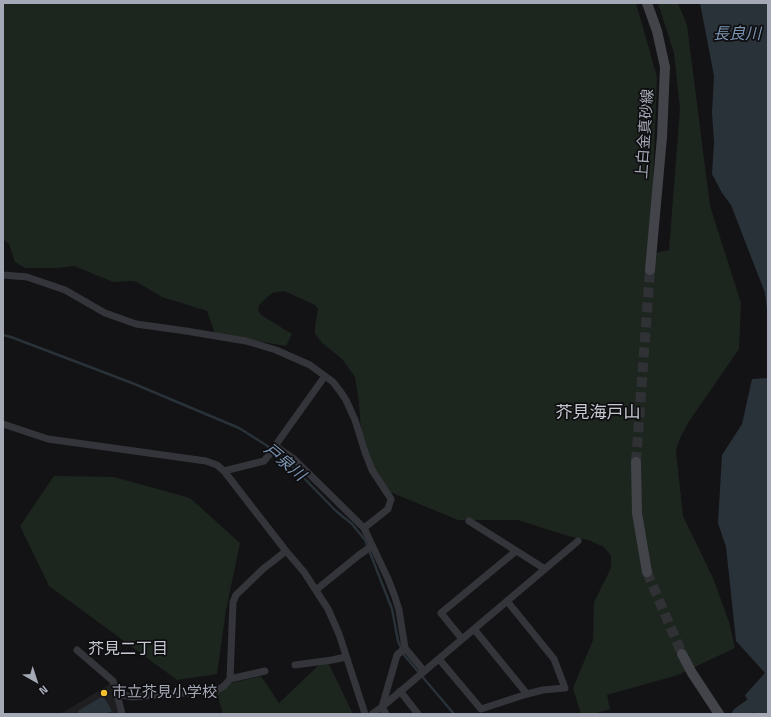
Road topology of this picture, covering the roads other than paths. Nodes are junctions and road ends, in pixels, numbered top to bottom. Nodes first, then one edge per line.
1 (648, 3) edge
2 (650, 270) tunnel mouth
3 (3, 275) edge
4 (325, 376) junction
5 (3, 424) edge
6 (272, 450) junction
7 (636, 462) tunnel mouth
8 (224, 471) junction
9 (469, 521) dead end
10 (364, 528) junction
11 (578, 541) dead end
12 (372, 546) junction
13 (516, 550) junction
14 (286, 551) junction
15 (545, 569) junction
16 (647, 572) tunnel mouth
17 (316, 590) junction
18 (507, 601) junction
19 (474, 629) junction
20 (462, 639) junction
21 (77, 650) dead end
22 (402, 650) junction
23 (682, 654) tunnel mouth
24 (346, 658) junction
25 (439, 659) junction
26 (295, 665) dead end
27 (266, 672) dead end
28 (421, 674) junction
29 (230, 679) junction
30 (400, 692) junction
31 (117, 694) junction
32 (527, 694) junction
33 (382, 707) junction
34 (122, 714) edge
35 (365, 714) edge
36 (372, 714) edge
37 (386, 714) edge
38 (418, 714) edge
39 (719, 714) edge

1 - 2 main road, 上白金真砂線
3 - 4 street
4 - 6 street
4 - 10 street
5 - 8 street
6 - 8 street
6 - 10 street
7 - 16 main road
8 - 14 street
9 - 13 street
10 - 12 street
11 - 15 street
12 - 17 street
12 - 22 street
13 - 15 street
13 - 20 street
14 - 17 street
14 - 29 street
15 - 18 street
17 - 24 street
18 - 19 street
18 - 32 street
19 - 20 street
19 - 32 street
20 - 25 street
21 - 31 street
22 - 28 street
22 - 33 street
23 - 39 main road
24 - 26 street
24 - 35 street
25 - 28 street
25 - 32 street
27 - 29 street
28 - 30 street
29 - 31 street
30 - 33 street
30 - 38 street
31 - 34 street
33 - 36 street
33 - 37 street

